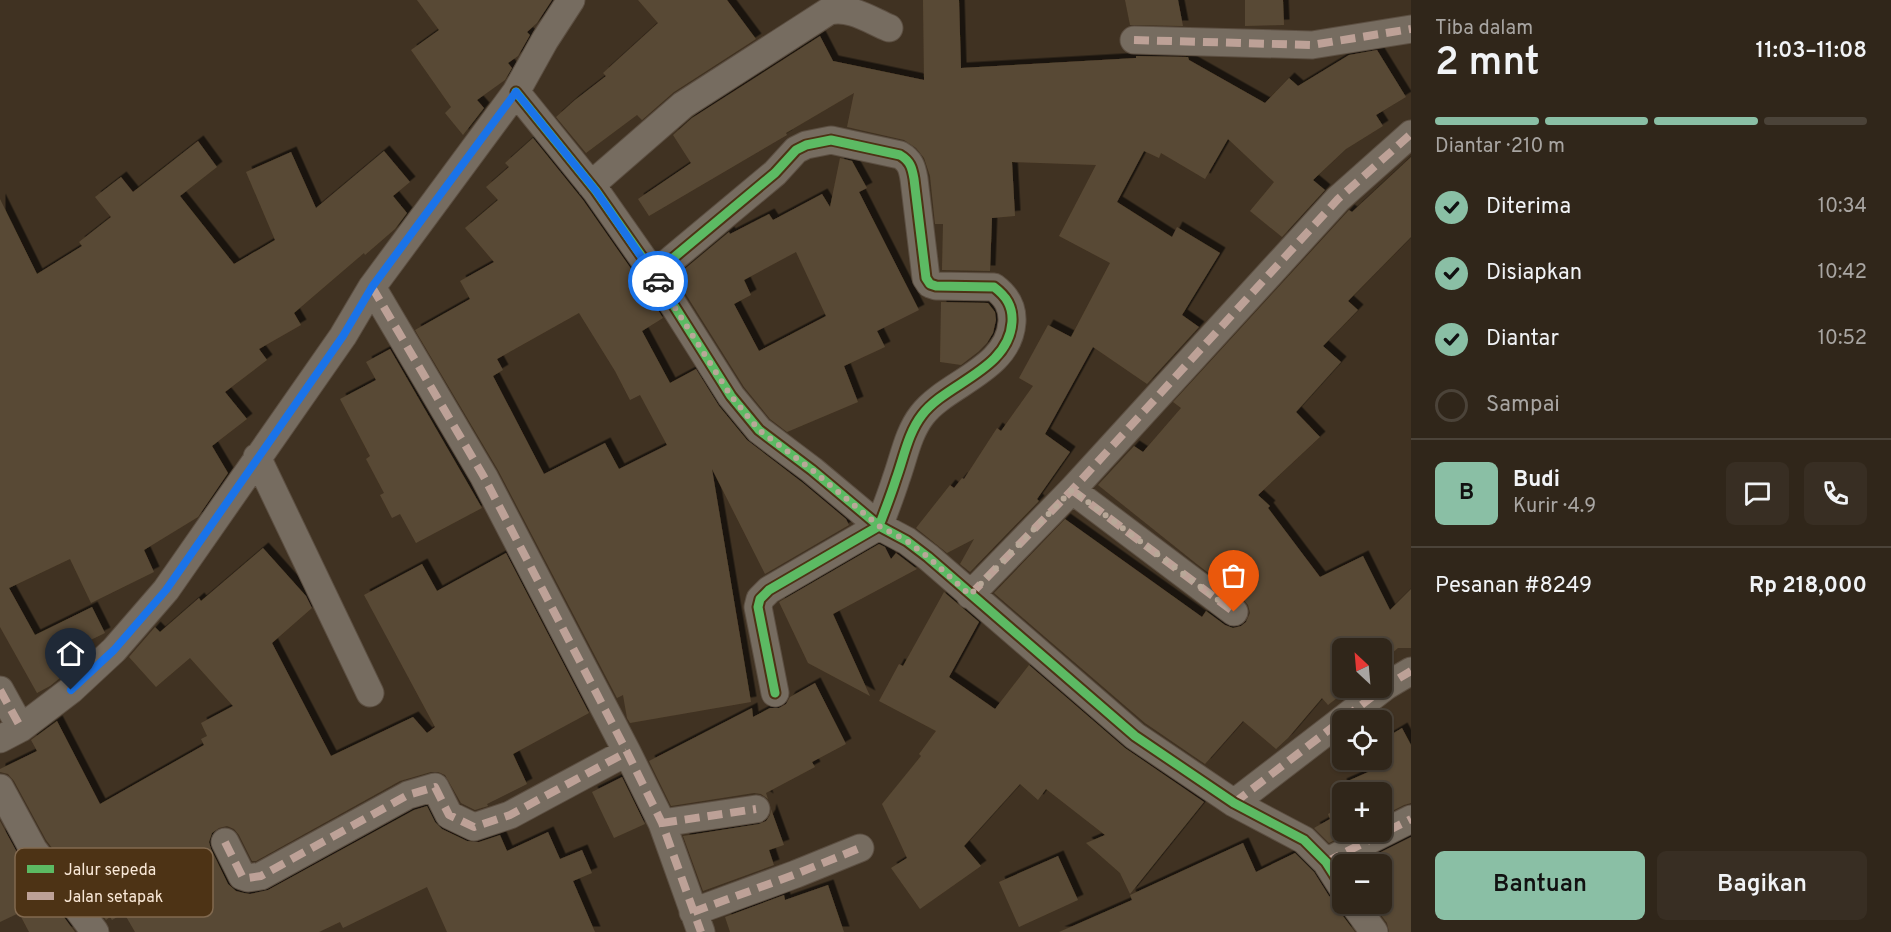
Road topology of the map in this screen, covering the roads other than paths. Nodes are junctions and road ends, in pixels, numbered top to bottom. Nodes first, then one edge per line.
1 (572, 0) edge
2 (889, 28) dead end
3 (1411, 29) edge
4 (1134, 40) dead end
5 (516, 92) junction
6 (1411, 134) edge
7 (591, 185) junction
8 (654, 274) junction
9 (372, 287) junction
10 (257, 458) junction
11 (1072, 490) junction
12 (879, 526) junction
13 (970, 595) junction
14 (1234, 612) dead end
15 (1411, 671) edge
16 (0, 690) edge
17 (370, 693) dead end
18 (775, 693) dead end
19 (10, 734) edge
20 (627, 752) junction
21 (0, 788) edge
22 (1234, 803) junction
23 (756, 810) dead end
24 (1411, 819) edge
25 (662, 823) junction
26 (225, 842) dead end
27 (32, 848) edge
28 (860, 848) dead end
29 (1326, 862) junction
30 (1332, 871) edge
31 (1361, 914) edge
32 (84, 917) edge
33 (697, 922) edge
34 (95, 932) edge
35 (1374, 932) edge

1 - 5 street
2 - 7 street
3 - 4 street
5 - 7 street
5 - 9 street
6 - 11 street
7 - 8 street
8 - 12 street
8 - 12 street
9 - 10 street
9 - 20 street
10 - 17 street
10 - 19 street
11 - 13 street
11 - 14 street
12 - 13 street
12 - 18 street
13 - 22 street
15 - 22 street
16 - 19 street
20 - 25 street
20 - 26 street
21 - 27 street
22 - 29 street
23 - 25 street
24 - 29 street
25 - 33 street
28 - 33 street
29 - 30 street
31 - 35 street
32 - 34 street

